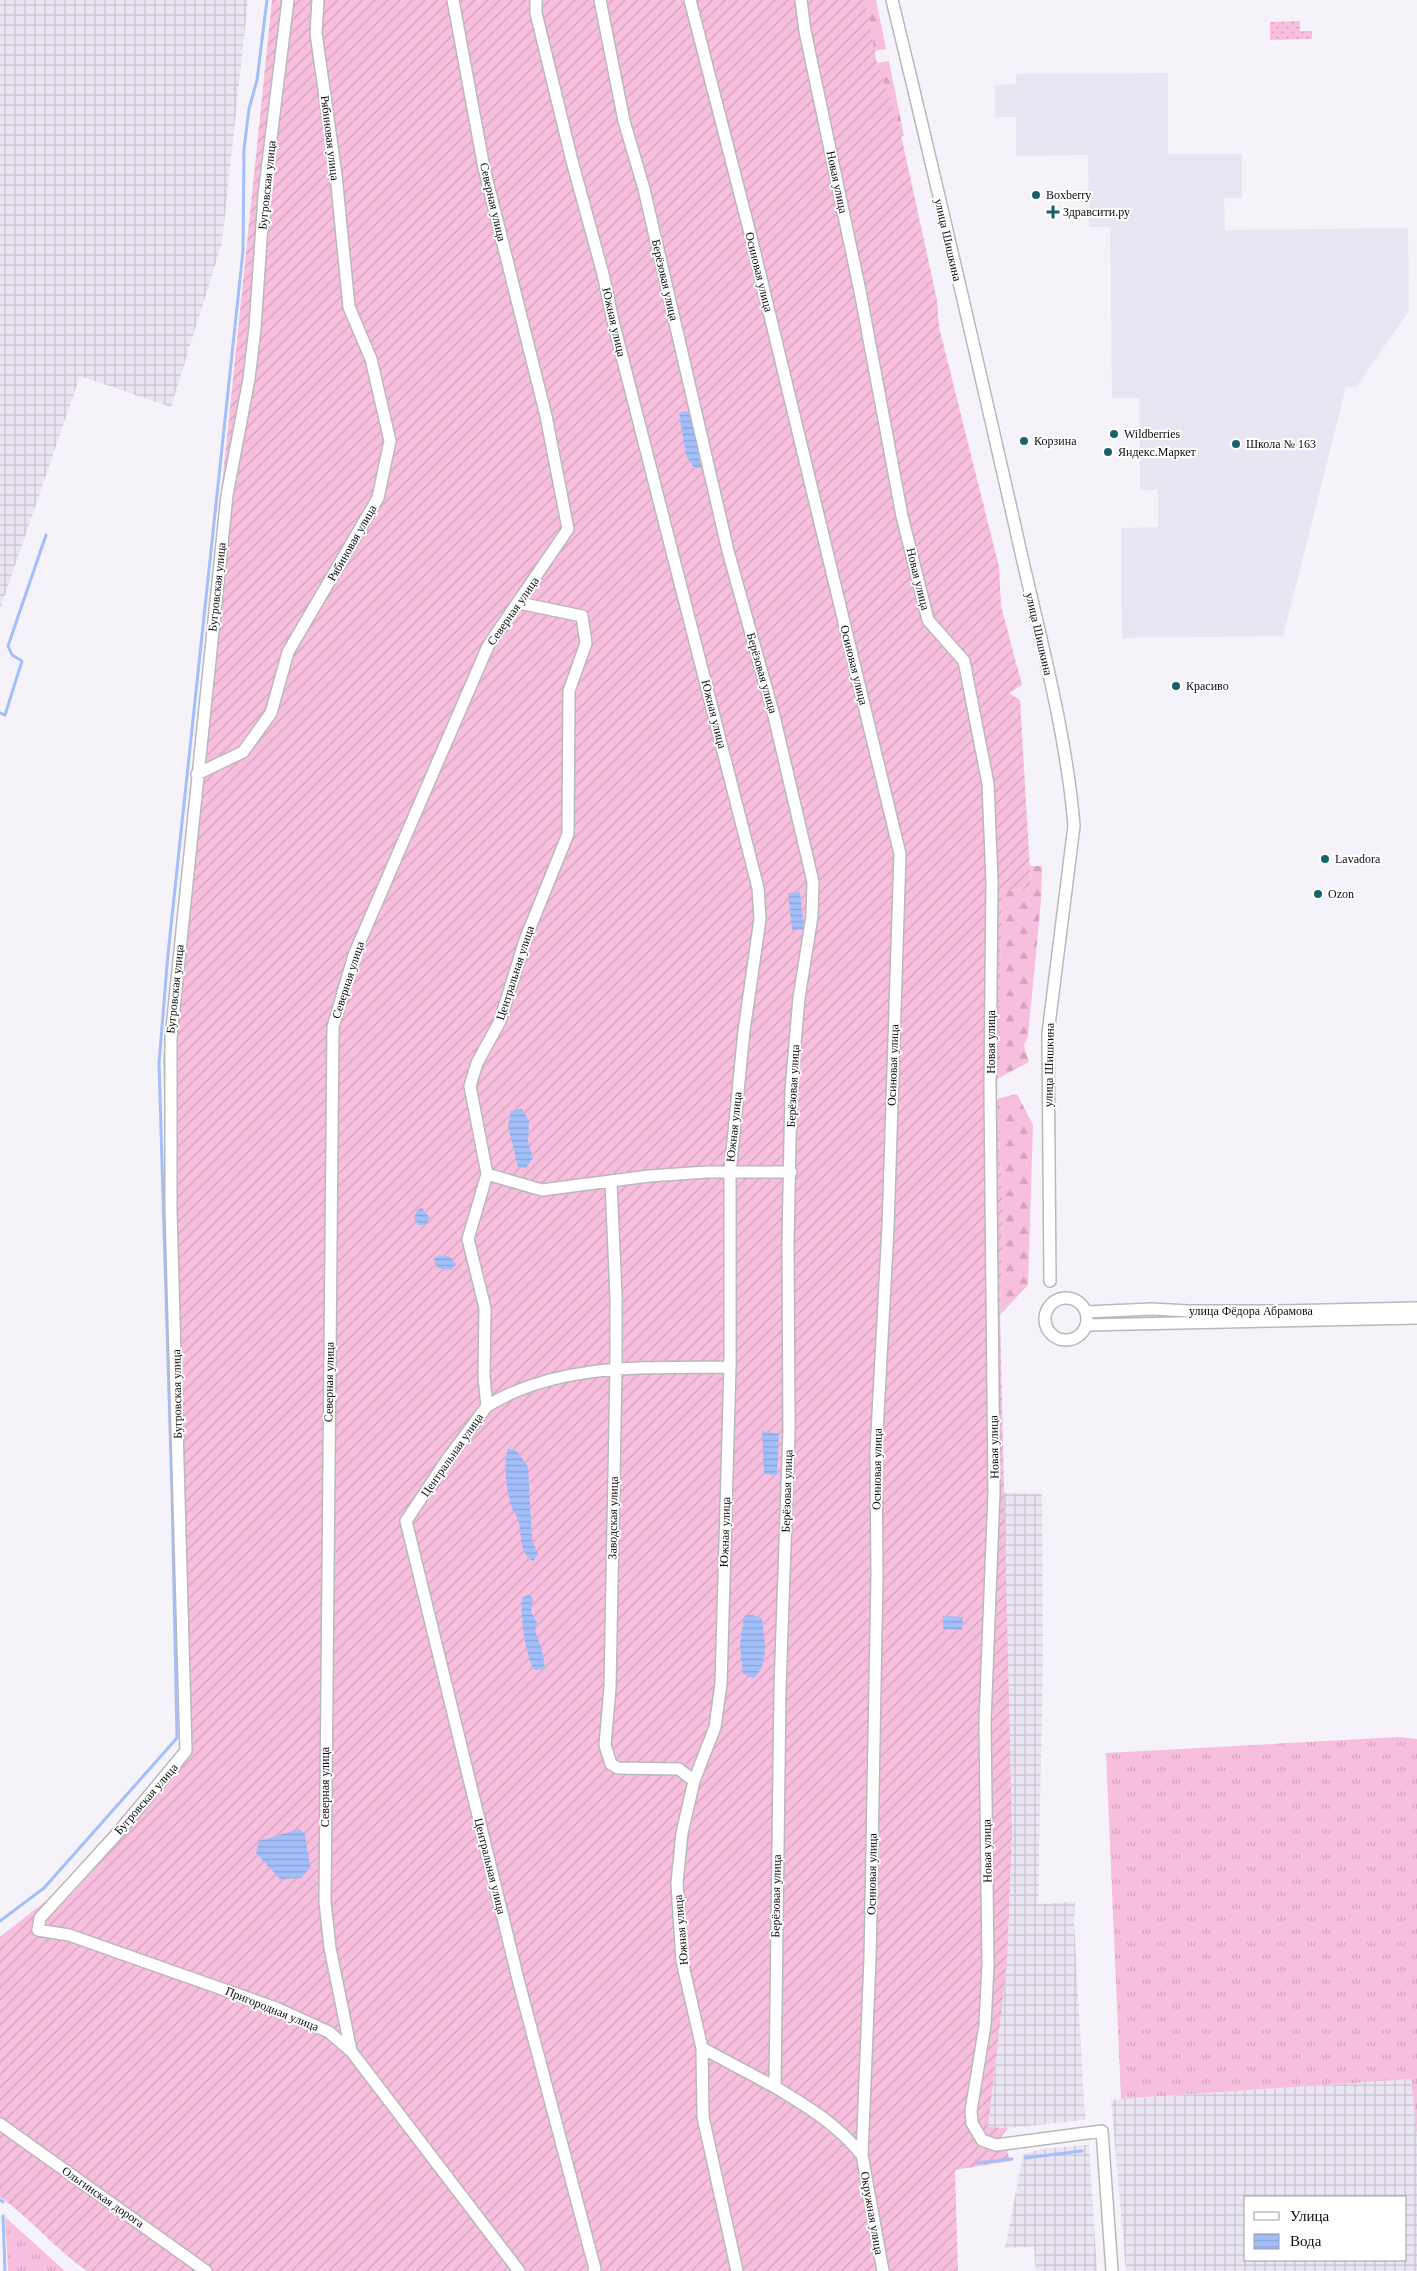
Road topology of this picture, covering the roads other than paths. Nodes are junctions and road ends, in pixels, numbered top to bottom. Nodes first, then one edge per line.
1 (288, 0) edge
2 (318, 0) edge
3 (453, 0) edge
4 (536, 0) edge
5 (600, 0) edge
6 (690, 0) edge
7 (801, 0) edge
8 (892, 0) edge
9 (519, 603) junction
10 (197, 774) junction
11 (730, 1172) junction
12 (791, 1172) junction
13 (487, 1174) junction
14 (610, 1182) junction
15 (1050, 1281) dead end
16 (1417, 1308) edge
17 (1086, 1312) junction
18 (1417, 1318) edge
19 (1086, 1325) junction
20 (730, 1367) junction
21 (616, 1369) junction
22 (486, 1406) junction
23 (694, 1781) junction
24 (38, 1930) joint
25 (702, 2048) junction
26 (351, 2051) junction
27 (775, 2087) junction
28 (0, 2124) edge
29 (862, 2155) junction
30 (206, 2271) edge
31 (519, 2271) edge
32 (594, 2271) edge
33 (737, 2271) edge
34 (883, 2271) edge
35 (1112, 2271) edge

1 - 10 street, Бугровская улица
2 - 10 street, Рябиновая улица
3 - 9 street, Северная улица
4 - 11 street, Южная улица
5 - 12 street, Берёзовая улица
6 - 29 street, Осиновая улица
7 - 35 street, Новая улица
8 - 15 street, улица Шишкина
9 - 13 street, Центральная улица
9 - 26 street, Северная улица
10 - 24 street, Бугровская улица
11 - 12 street
11 - 14 street
11 - 20 street, Южная улица
12 - 27 street, Берёзовая улица
13 - 14 street
13 - 22 street, Центральная улица
14 - 21 street, Заводская улица
16 - 17 street, улица Фёдора Абрамова
17 - 19 street
17 - 19 street
18 - 19 street, улица Фёдора Абрамова
20 - 21 street
20 - 23 street, Южная улица
21 - 22 street
21 - 23 street, Заводская улица
22 - 32 street, Центральная улица
23 - 25 street, Южная улица
24 - 26 street, Пригородная улица
25 - 27 street
25 - 33 street, Южная улица
26 - 31 street, Пригородная улица
27 - 29 street
28 - 30 street, Ольгинская дорога
29 - 34 street, Окружная улица

